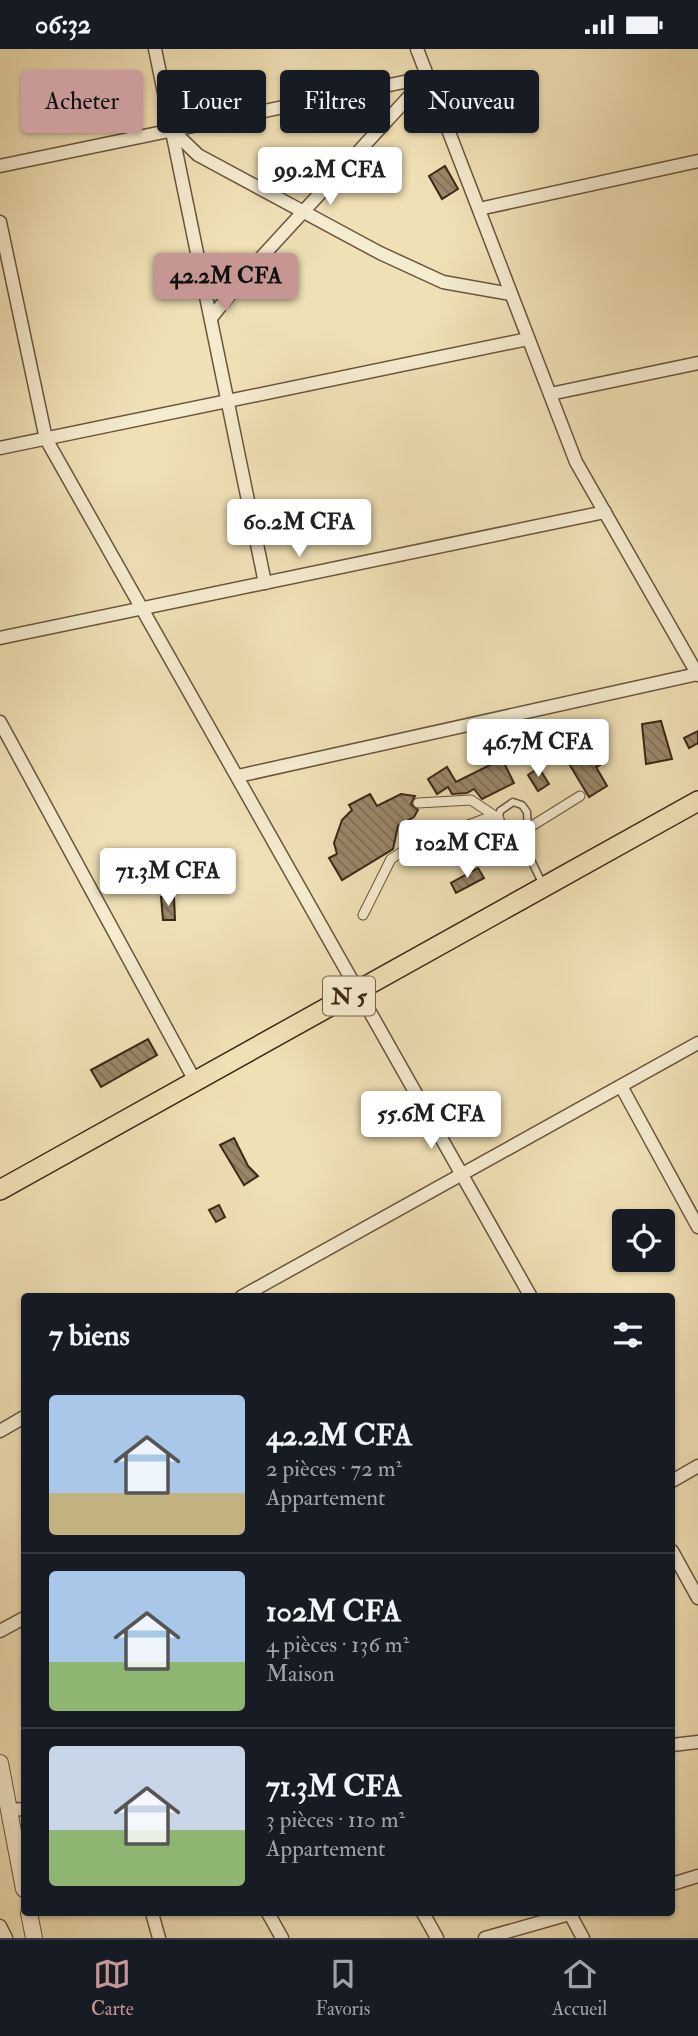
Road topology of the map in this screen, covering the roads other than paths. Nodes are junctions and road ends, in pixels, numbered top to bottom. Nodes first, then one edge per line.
1 (155, 49) edge
2 (417, 49) edge
3 (159, 70) edge
4 (425, 70) edge
5 (404, 82) edge
6 (404, 103) edge
7 (266, 111) edge
8 (158, 133) edge
9 (173, 133) edge
10 (175, 133) edge
11 (450, 133) edge
12 (698, 162) edge
13 (0, 166) edge
14 (479, 209) junction
15 (304, 211) junction
16 (0, 222) edge
17 (512, 294) junction
18 (211, 319) junction
19 (528, 339) junction
20 (698, 363) edge
21 (550, 394) junction
22 (228, 401) junction
23 (46, 439) junction
24 (0, 448) edge
25 (605, 512) junction
26 (265, 583) junction
27 (143, 608) junction
28 (0, 638) edge
29 (694, 658) edge
30 (698, 674) edge
31 (0, 722) edge
32 (238, 776) junction
33 (580, 796) dead end
34 (698, 801) edge
35 (418, 803) dead end
36 (499, 819) junction
37 (527, 829) junction
38 (530, 856) junction
39 (544, 887) junction
40 (363, 915) dead end
41 (360, 990) junction
42 (698, 1043) edge
43 (195, 1081) junction
44 (621, 1086) junction
45 (462, 1174) junction
46 (0, 1190) edge
47 (698, 1227) edge
48 (248, 1293) edge
49 (529, 1293) edge
50 (21, 1419) edge
51 (0, 1431) edge
52 (698, 1466) edge
53 (675, 1479) edge
54 (675, 1556) edge
55 (698, 1598) edge
56 (21, 1620) edge
57 (0, 1632) edge
58 (698, 1742) edge
59 (675, 1745) edge
60 (0, 1763) edge
61 (17, 1809) edge
62 (21, 1855) edge
63 (697, 1878) edge
64 (675, 1883) edge
65 (30, 1916) edge
66 (153, 1916) edge
67 (270, 1916) edge
68 (425, 1916) edge
69 (561, 1916) edge
70 (572, 1916) edge
71 (0, 1926) edge
72 (6, 1938) edge
73 (34, 1938) edge
74 (159, 1938) edge
75 (282, 1938) edge
76 (438, 1938) edge
77 (485, 1938) edge
78 (583, 1938) edge

1 - 3 street
2 - 4 street
5 - 7 street
6 - 15 street
8 - 13 street
9 - 18 street
10 - 15 street
11 - 14 street
12 - 14 street
14 - 17 street
15 - 17 street
15 - 18 street
16 - 23 street
17 - 19 street
18 - 22 street
19 - 21 street
19 - 22 street
20 - 21 street
21 - 25 street
22 - 23 street
22 - 26 street
23 - 24 street
23 - 27 street
25 - 26 street
25 - 29 street
26 - 27 street
27 - 28 street
27 - 32 street
29 - 30 street
30 - 32 street
31 - 43 street
32 - 41 street
33 - 37 street
34 - 39 highway, N 5
35 - 36 street
36 - 37 lane
36 - 38 lane
36 - 40 street
37 - 38 lane
38 - 39 lane
39 - 41 highway, N 5
41 - 43 highway, N 5
41 - 45 street
42 - 44 street
43 - 46 highway, N 5
44 - 45 street
44 - 47 street
45 - 48 street
45 - 49 street
50 - 51 street
52 - 53 street
54 - 55 street
56 - 57 street
58 - 59 street
60 - 61 street
61 - 62 street
63 - 64 street
65 - 73 street
66 - 74 street
67 - 75 street
68 - 76 street
69 - 77 street
70 - 78 street
71 - 72 street

